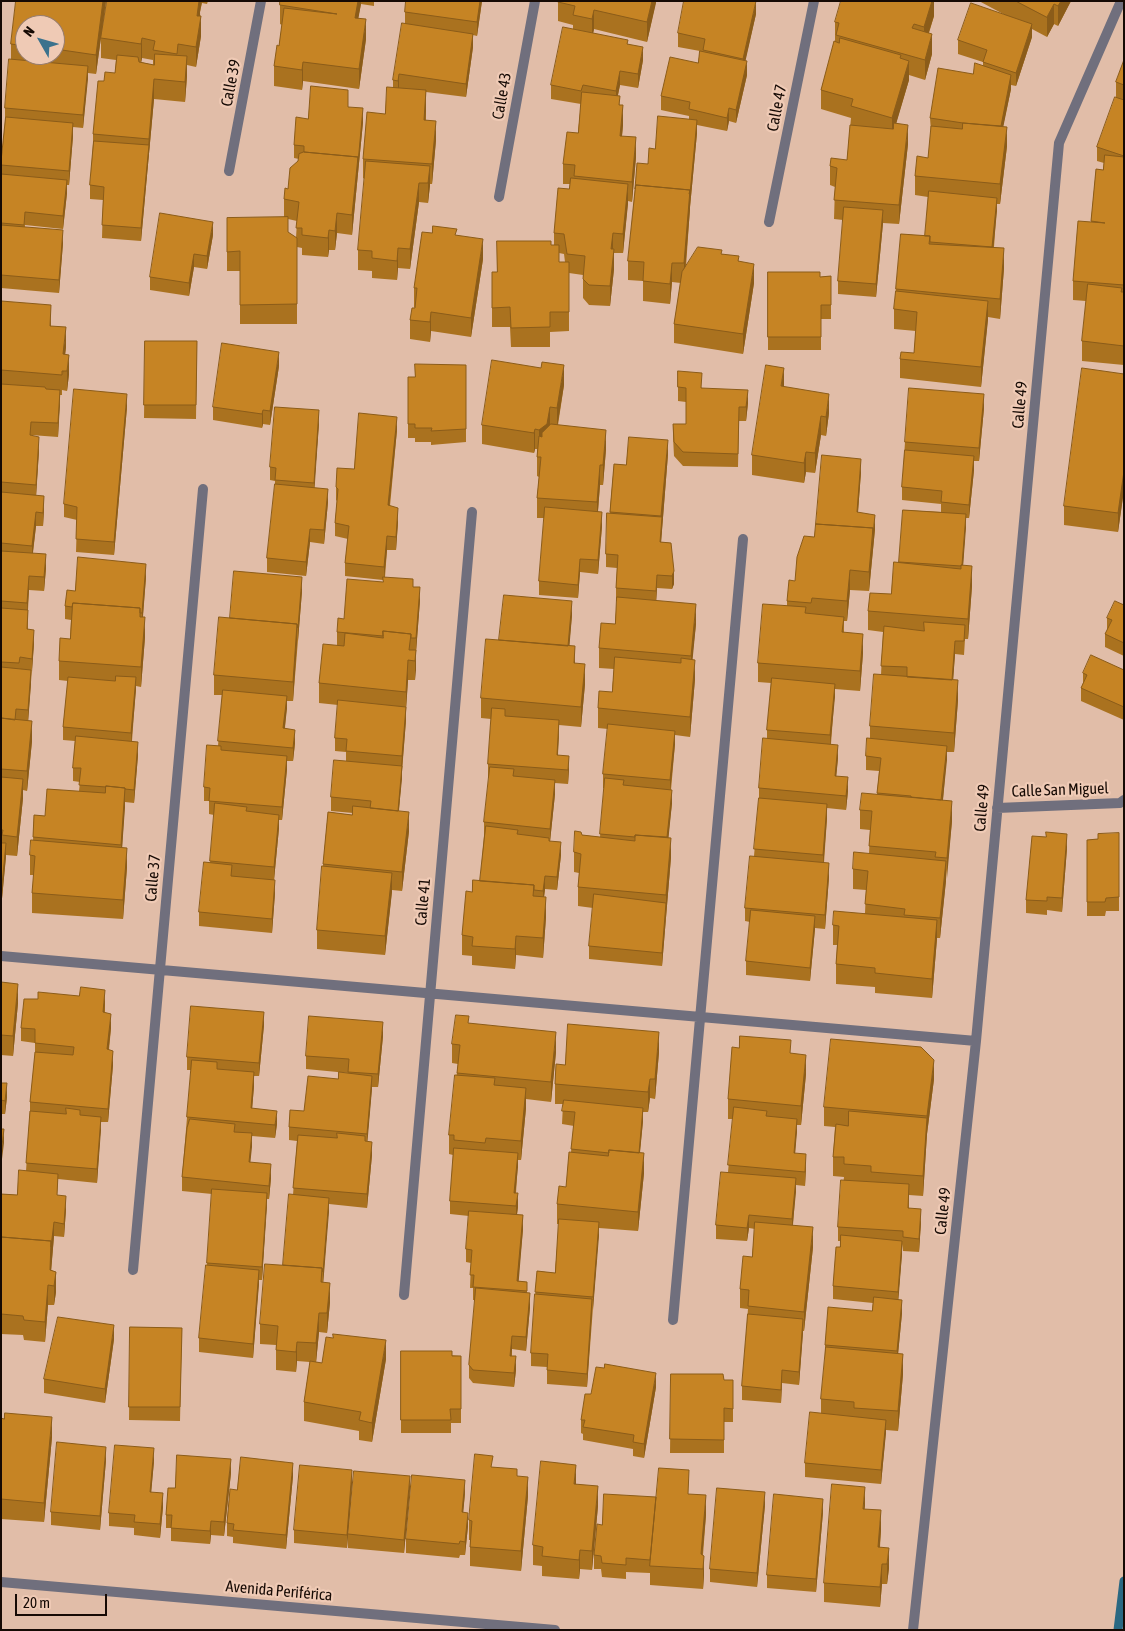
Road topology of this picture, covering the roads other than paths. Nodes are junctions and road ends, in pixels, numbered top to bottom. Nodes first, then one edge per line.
1 (261, 1) edge
2 (535, 1) edge
3 (814, 1) edge
4 (1121, 1) edge
5 (229, 171) dead end
6 (499, 197) dead end
7 (769, 222) dead end
8 (203, 489) dead end
9 (472, 512) dead end
10 (743, 539) dead end
11 (1124, 800) edge
12 (997, 808) junction
13 (1, 956) edge
14 (160, 970) junction
15 (431, 994) junction
16 (701, 1018) junction
17 (976, 1041) junction
18 (133, 1270) dead end
19 (404, 1295) dead end
20 (673, 1320) dead end
21 (1, 1582) edge
22 (555, 1630) edge
23 (913, 1630) edge

1 - 5 street, Calle 39
2 - 6 street, Calle 43
3 - 7 street, Calle 47
4 - 12 street, Calle 49
8 - 14 street, Calle 37
9 - 15 street, Calle 41
10 - 16 street
11 - 12 street, Calle San Miguel
12 - 17 street, Calle 49
13 - 14 street
14 - 15 street
14 - 18 street, Calle 37
15 - 16 street
15 - 19 street, Calle 41
16 - 17 street
16 - 20 street
17 - 23 street, Calle 49
21 - 22 street, Avenida Periférica

